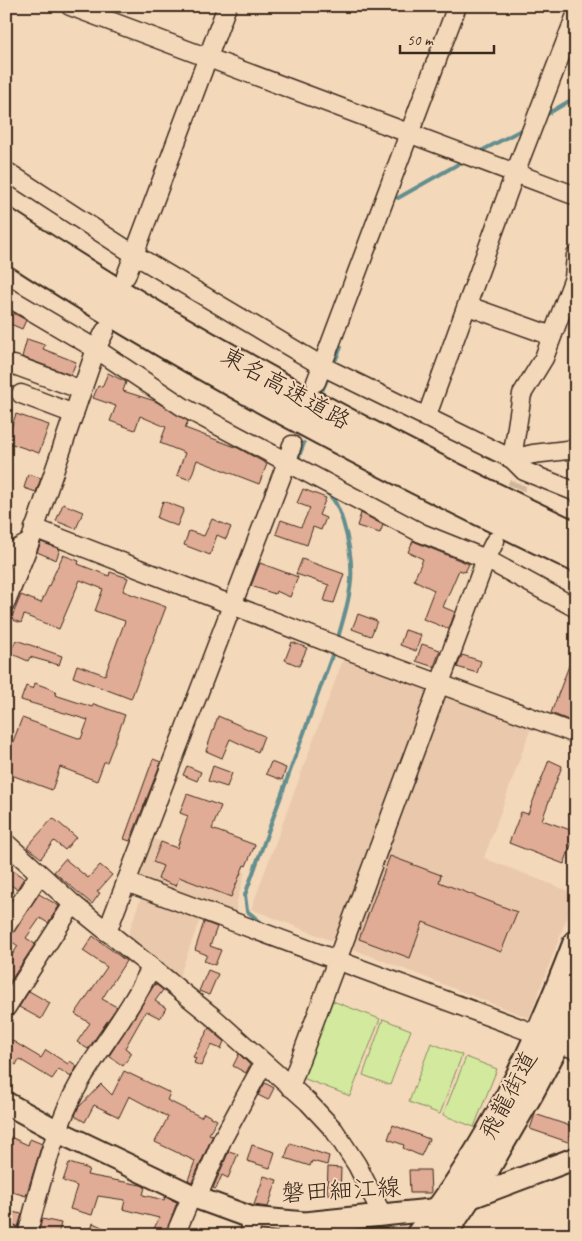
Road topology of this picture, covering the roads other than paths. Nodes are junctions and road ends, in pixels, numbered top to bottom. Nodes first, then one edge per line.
1 (70, 6) edge
2 (227, 6) edge
3 (457, 6) edge
4 (576, 15) edge
5 (208, 58) junction
6 (408, 134) junction
7 (6, 171) edge
8 (515, 173) junction
9 (576, 196) edge
10 (6, 221) edge
11 (6, 247) edge
12 (135, 255) junction
13 (576, 256) edge
14 (126, 276) dead end
15 (575, 278) edge
16 (6, 296) edge
17 (468, 306) junction
18 (105, 330) dead end
19 (552, 336) junction
20 (96, 349) junction
21 (14, 365) dead end
22 (325, 373) junction
23 (82, 390) junction
24 (22, 394) dead end
25 (74, 414) junction
26 (426, 418) junction
27 (576, 449) edge
28 (291, 457) junction
29 (516, 468) junction
30 (576, 492) edge
31 (32, 535) junction
32 (576, 536) edge
33 (495, 541) dead end
34 (6, 555) edge
35 (486, 559) junction
36 (576, 559) edge
37 (6, 602) edge
38 (233, 605) junction
39 (576, 608) edge
40 (441, 684) junction
41 (576, 734) edge
42 (6, 843) edge
43 (39, 875) junction
44 (126, 882) junction
45 (73, 904) junction
46 (6, 926) edge
47 (107, 932) junction
48 (576, 943) edge
49 (340, 953) junction
50 (151, 967) junction
51 (576, 990) edge
52 (6, 1008) edge
53 (554, 1035) edge
54 (263, 1064) junction
55 (290, 1087) junction
56 (6, 1103) edge
57 (59, 1132) junction
58 (576, 1158) edge
59 (194, 1197) junction
60 (469, 1198) junction
61 (440, 1209) junction
62 (383, 1216) junction
63 (251, 1226) edge
64 (6, 1232) edge
65 (12, 1235) edge
66 (27, 1235) edge
67 (175, 1235) edge
68 (420, 1235) edge
69 (443, 1235) edge
70 (455, 1235) edge

1 - 5 street
2 - 5 street
3 - 6 street
4 - 8 street
5 - 6 street
5 - 12 street
6 - 8 street
6 - 22 street
7 - 12 street
8 - 9 street
8 - 17 street
10 - 32 highway, 東名高速道路
11 - 36 highway, 東名高速道路
12 - 14 street
12 - 22 street
13 - 15 street
15 - 19 street
16 - 20 street
17 - 19 street
17 - 26 street
18 - 20 street
19 - 29 street
20 - 23 street
20 - 28 street
21 - 23 street
22 - 26 street
23 - 25 street
24 - 25 street
25 - 31 street
26 - 29 street
27 - 29 street
28 - 35 street
28 - 38 street
29 - 30 street
31 - 34 street
31 - 37 street
31 - 38 street
33 - 35 street
35 - 39 street
35 - 40 street
38 - 40 street
38 - 44 street
40 - 41 street
40 - 49 street
42 - 43 street
43 - 45 street
43 - 46 street
44 - 47 street
44 - 49 street
45 - 47 street
45 - 52 street
47 - 50 street
48 - 53 highway, 飛龍街道
49 - 53 street
49 - 55 street
50 - 54 street
50 - 57 street
51 - 53 highway, 飛龍街道
53 - 60 highway, 飛龍街道
53 - 61 highway, 飛龍街道
54 - 55 street
54 - 59 street
55 - 62 street
56 - 57 main road, 磐田細江線
57 - 59 main road, 磐田細江線
57 - 66 street
58 - 60 main road, 磐田細江線
59 - 63 main road, 磐田細江線
59 - 67 street
60 - 61 main road, 磐田細江線
60 - 69 highway, 飛龍街道
60 - 70 street
61 - 62 main road, 磐田細江線
61 - 68 highway, 飛龍街道
62 - 63 main road, 磐田細江線
64 - 65 street

